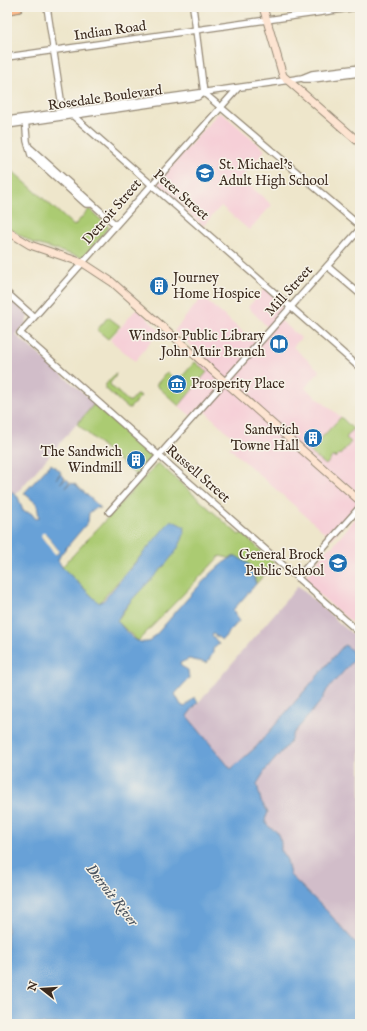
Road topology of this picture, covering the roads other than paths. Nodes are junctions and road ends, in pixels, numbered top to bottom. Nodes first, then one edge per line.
1 (18, 7) edge
2 (47, 7) edge
3 (193, 7) edge
4 (263, 7) edge
5 (358, 7) edge
6 (7, 9) edge
7 (267, 20) junction
8 (196, 30) junction
9 (53, 51) junction
10 (7, 58) edge
11 (360, 68) edge
12 (360, 73) edge
13 (302, 78) junction
14 (287, 80) junction
15 (238, 88) junction
16 (204, 93) junction
17 (220, 107) junction
18 (70, 113) junction
19 (7, 120) edge
20 (25, 120) junction
21 (7, 125) edge
22 (360, 142) edge
23 (151, 185) junction
24 (116, 225) junction
25 (360, 226) edge
26 (360, 229) edge
27 (7, 231) edge
28 (83, 263) junction
29 (327, 266) junction
30 (7, 293) edge
31 (360, 294) edge
32 (290, 307) junction
33 (34, 317) junction
34 (20, 334) joint
35 (360, 368) edge
36 (225, 381) junction
37 (159, 456) junction
38 (360, 502) edge
39 (360, 507) edge
40 (109, 512) dead end
41 (297, 578) junction
42 (360, 633) edge

1 - 6 highway
2 - 9 street, Peter Street
3 - 8 street
4 - 7 main road
5 - 7 street, Indian Road
7 - 8 street, Indian Road
7 - 14 main road
8 - 9 street, Indian Road
8 - 16 street
9 - 10 street, Indian Road
9 - 18 street, Peter Street
11 - 13 street, Rosedale Boulevard
12 - 13 street, Rosedale Boulevard
13 - 14 street, Rosedale Boulevard
14 - 15 street, Rosedale Boulevard
14 - 22 main road
15 - 16 street, Rosedale Boulevard
15 - 17 street, Detroit Street
16 - 17 street
16 - 18 street, Rosedale Boulevard
17 - 23 street, Detroit Street
17 - 25 street
18 - 20 street, Rosedale Boulevard
18 - 23 street, Peter Street
19 - 20 street, Rosedale Boulevard
20 - 21 street, Rosedale Boulevard
20 - 24 street
23 - 24 street, Detroit Street
23 - 32 street, Peter Street
24 - 28 street, Detroit Street
26 - 29 street, Mill Street
27 - 28 main road
28 - 33 street, Detroit Street
28 - 36 main road
29 - 31 street
29 - 32 street, Mill Street
30 - 33 street
32 - 35 street, Peter Street
32 - 36 street, Mill Street
33 - 34 street, Detroit Street
34 - 37 street, Russell Street
36 - 37 street, Mill Street
36 - 38 main road
37 - 40 street, Mill Street
37 - 41 street, Russell Street
39 - 41 street
41 - 42 street, Russell Street

